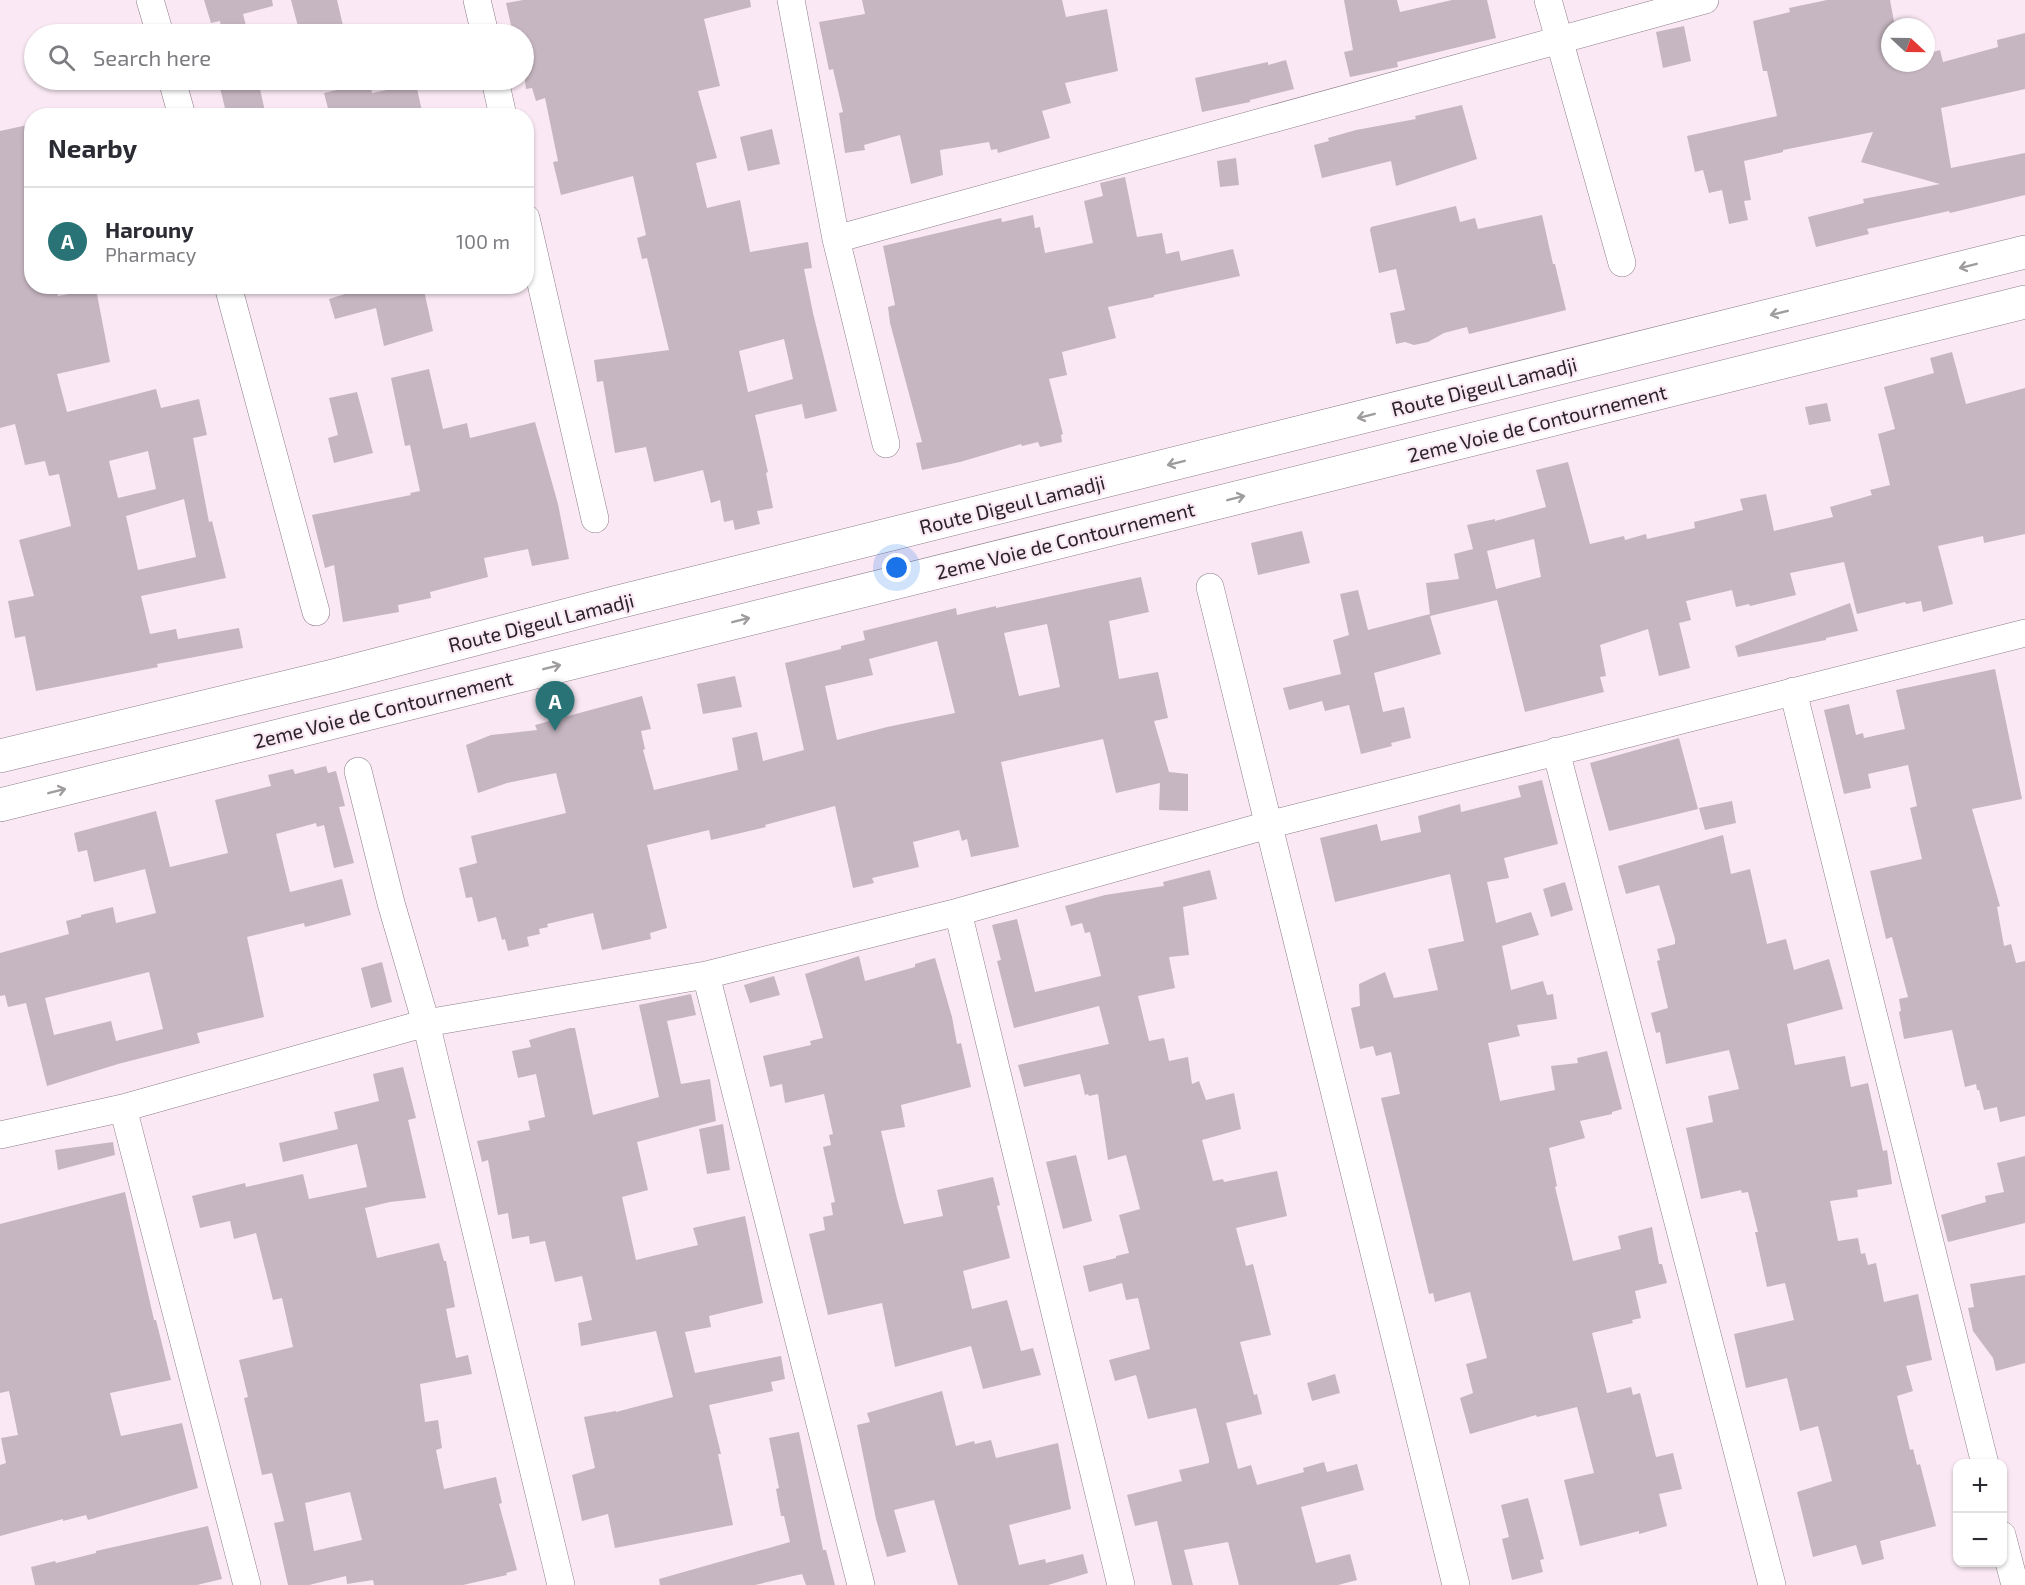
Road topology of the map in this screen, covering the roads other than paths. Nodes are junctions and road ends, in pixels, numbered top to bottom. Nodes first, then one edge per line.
1 (150, 0) edge
2 (477, 0) edge
3 (791, 0) edge
4 (1548, 0) edge
5 (1705, 0) edge
6 (157, 24) edge
7 (483, 24) edge
8 (1558, 40) junction
9 (175, 90) edge
10 (497, 90) edge
11 (180, 108) edge
12 (501, 108) edge
13 (836, 239) junction
14 (2025, 252) edge
15 (534, 253) edge
16 (1622, 263) dead end
17 (230, 294) edge
18 (2025, 302) edge
19 (886, 444) dead end
20 (595, 519) dead end
21 (1210, 587) dead end
22 (316, 612) dead end
23 (2024, 637) edge
24 (1793, 691) junction
25 (1556, 751) junction
26 (0, 756) edge
27 (358, 771) dead end
28 (0, 805) edge
29 (1268, 825) junction
30 (958, 912) junction
31 (706, 975) junction
32 (426, 1023) junction
33 (123, 1107) junction
34 (0, 1135) edge
35 (1984, 1459) edge
36 (2007, 1554) edge
37 (247, 1585) edge
38 (561, 1585) edge
39 (861, 1585) edge
40 (1121, 1585) edge
41 (1456, 1585) edge
42 (1772, 1585) edge
43 (2015, 1585) edge

1 - 6 street
2 - 7 street
3 - 13 street
4 - 8 street
5 - 8 street
8 - 13 street
8 - 16 street
9 - 11 street
10 - 12 street
13 - 19 street
14 -> 26 main road, Route Digeul Lamadji
15 - 20 street
17 - 22 street
28 -> 18 main road, 2eme Voie de Contournement
21 - 29 street
23 - 24 street
24 - 25 street
24 - 35 street
25 - 29 street
25 - 42 street
27 - 32 street
29 - 30 street
29 - 41 street
30 - 31 street
30 - 40 street
31 - 32 street
31 - 39 street
32 - 33 street
32 - 38 street
33 - 34 street
33 - 37 street
36 - 43 street

